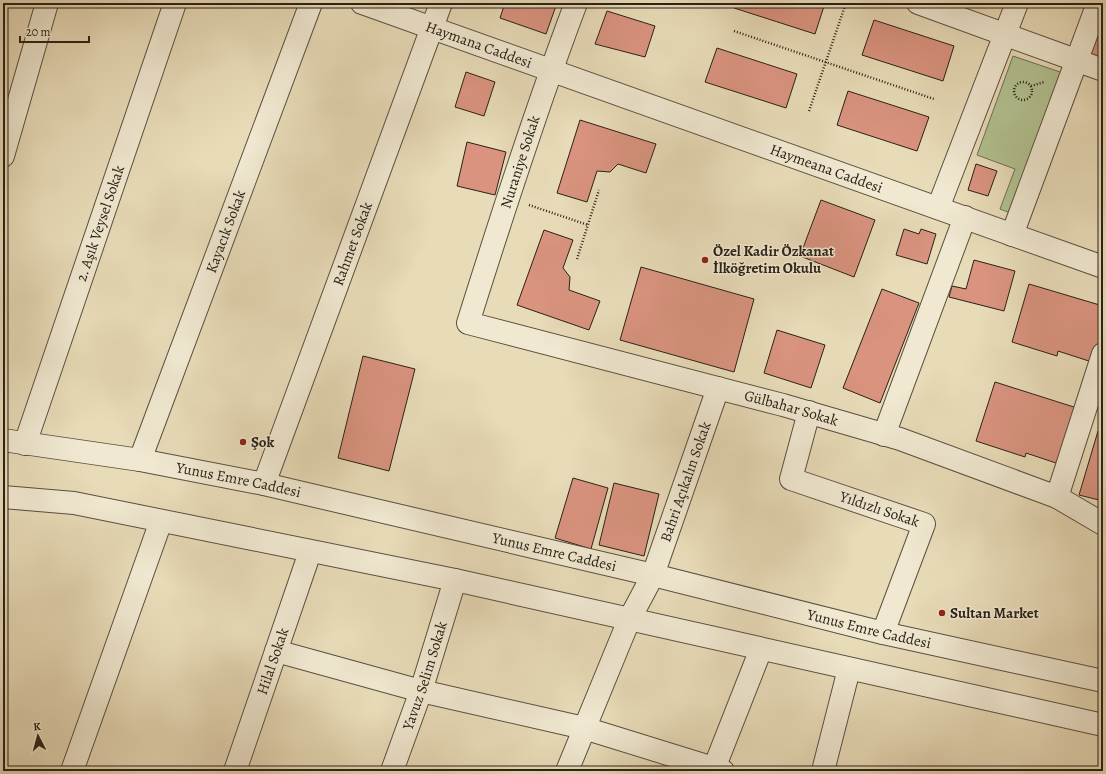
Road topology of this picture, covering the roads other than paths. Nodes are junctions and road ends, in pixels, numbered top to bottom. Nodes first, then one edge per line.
1 (47, 3) edge
2 (175, 3) edge
3 (311, 3) edge
4 (362, 3) edge
5 (441, 3) edge
6 (576, 3) edge
7 (918, 3) edge
8 (1017, 3) edge
9 (1098, 3) edge
10 (432, 28) junction
11 (1005, 34) junction
12 (1077, 60) junction
13 (1103, 70) edge
14 (550, 71) junction
15 (3, 156) edge
16 (938, 208) junction
17 (965, 218) junction
18 (1012, 235) junction
19 (1103, 267) edge
20 (468, 323) joint
21 (1103, 354) edge
22 (718, 388) junction
23 (809, 412) junction
24 (884, 435) junction
25 (3, 440) edge
26 (25, 444) junction
27 (140, 460) junction
28 (264, 484) junction
29 (3, 497) edge
30 (1057, 497) junction
31 (161, 521) junction
32 (1103, 524) edge
33 (310, 552) junction
34 (653, 575) junction
35 (455, 580) junction
36 (629, 620) junction
37 (883, 633) junction
38 (761, 649) junction
39 (276, 651) junction
40 (850, 669) junction
41 (1103, 681) edge
42 (421, 691) junction
43 (1103, 725) edge
44 (584, 728) junction
45 (717, 770) edge
46 (72, 771) edge
47 (235, 771) edge
48 (392, 771) edge
49 (566, 771) edge
50 (823, 771) edge

1 - 15 street
2 - 26 street, 2. Aşık Veysel Sokak
3 - 27 street, Kayacık Sokak
4 - 10 street, Haymana Caddesi
5 - 10 street, Rahmet Sokak
6 - 14 street, Nuraniye Sokak
7 - 11 street
8 - 11 street
9 - 12 street
10 - 14 street, Haymana Caddesi
10 - 28 street, Rahmet Sokak
11 - 12 street
11 - 16 street
12 - 13 street
12 - 18 street
14 - 16 street, Haymeana Caddesi
14 - 20 street, Nuraniye Sokak
16 - 17 street, Haymeana Caddesi
17 - 18 street, Haymeana Caddesi
17 - 24 street
18 - 19 street, Haymeana Caddesi
20 - 22 street, Gülbahar Sokak
21 - 30 street
22 - 23 street, Gülbahar Sokak
22 - 34 street, Bahri Açıkalın Sokak
23 - 24 street, Gülbahar Sokak
23 - 37 street, Yıldızlı Sokak
24 - 30 street, Gülbahar Sokak
25 - 26 street, Yunus Emre Caddesi
26 - 27 street, Yunus Emre Caddesi
27 - 28 street, Yunus Emre Caddesi
28 - 34 street, Yunus Emre Caddesi
29 - 31 street
30 - 32 street, Gülbahar Sokak
31 - 33 street
31 - 46 street
33 - 35 street
33 - 39 street, Hilal Sokak
34 - 36 street, Bahri Açıkalın Sokak
34 - 37 street, Yunus Emre Caddesi
35 - 36 street
35 - 42 street, Yavuz Selim Sokak
36 - 38 street
36 - 44 street, Bahri Açıkalın Sokak
37 - 41 street, Yunus Emre Caddesi
38 - 40 street
38 - 45 street
39 - 42 street
39 - 47 street, Hilal Sokak
40 - 43 street
40 - 50 street
42 - 44 street
42 - 48 street, Yavuz Selim Sokak
44 - 45 street
44 - 49 street, Bahri Açıkalın Sokak

